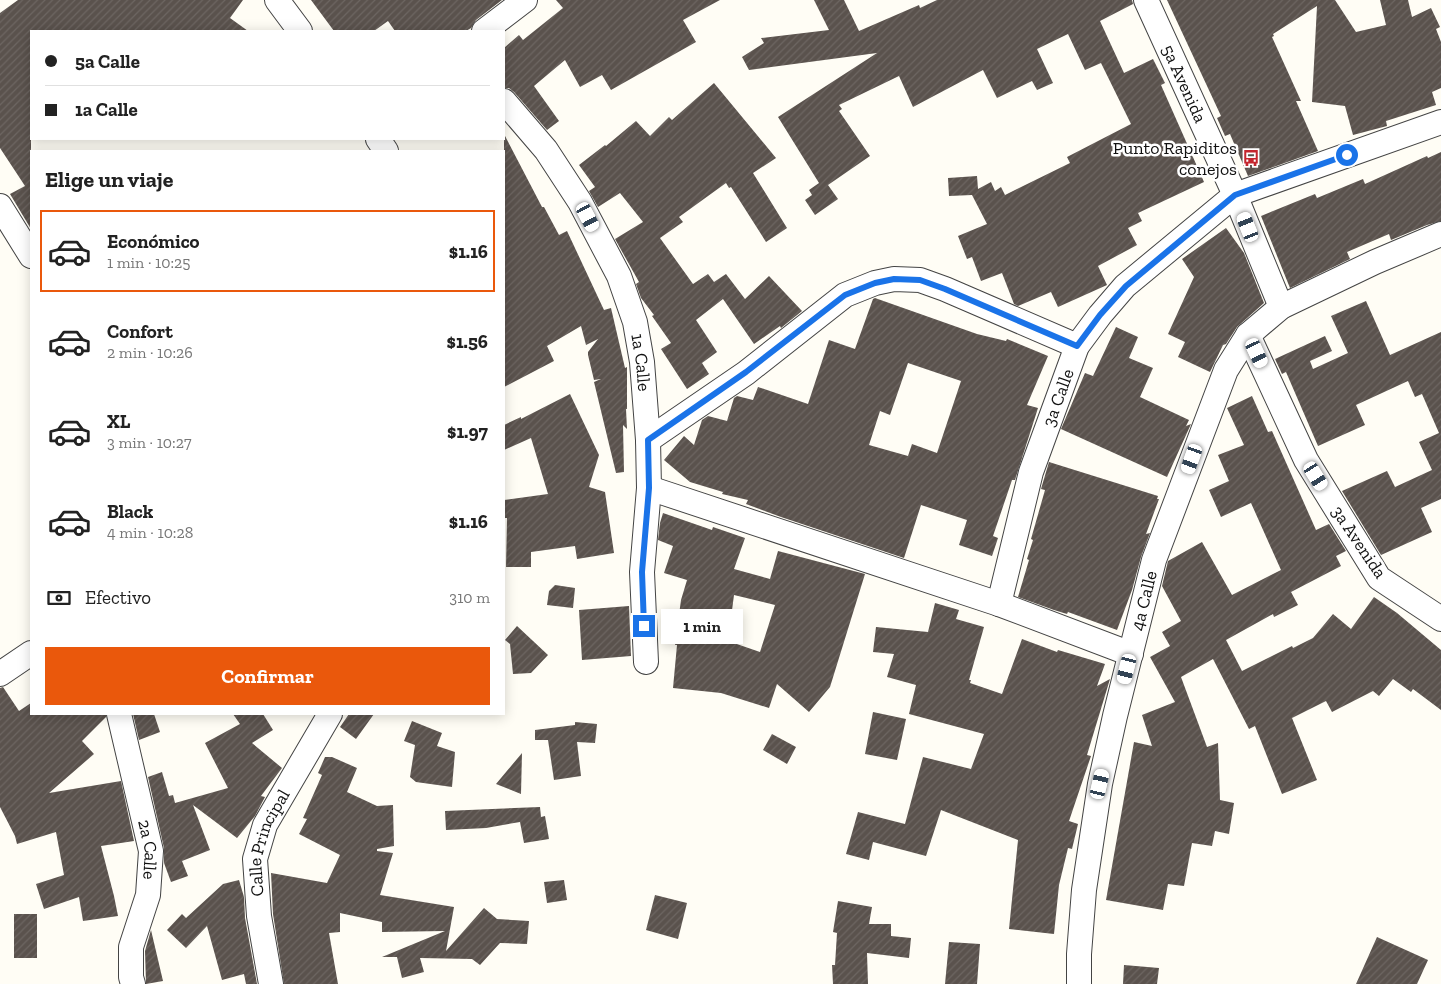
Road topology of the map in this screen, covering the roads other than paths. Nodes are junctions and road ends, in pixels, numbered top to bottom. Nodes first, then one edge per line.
1 (277, 0) edge
2 (526, 0) edge
3 (1146, 0) edge
4 (299, 30) edge
5 (485, 30) edge
6 (505, 102) edge
7 (1441, 122) edge
8 (1235, 195) junction
9 (0, 206) edge
10 (1441, 234) edge
11 (30, 254) edge
12 (1281, 307) junction
13 (1248, 336) junction
14 (1077, 346) junction
15 (648, 440) junction
16 (649, 488) junction
17 (999, 604) junction
18 (1441, 620) edge
19 (1131, 654) junction
20 (30, 655) edge
21 (646, 662) dead end
22 (0, 674) edge
23 (119, 715) edge
24 (329, 715) edge
25 (133, 984) edge
26 (271, 984) edge
27 (1079, 984) edge

1 - 4 street
2 - 5 street
3 - 8 street, 5a Avenida
6 - 15 street, 1a Calle
7 - 8 street
8 - 12 street, 5a Avenida
8 - 14 street, 3a Calle
9 - 11 street
10 - 12 street, 4a Calle
12 - 13 street, 4a Calle
13 - 18 street, 3a Avenida
13 - 19 street, 4a Calle
14 - 15 street
14 - 17 street, 3a Calle
15 - 16 street, 1a Calle
16 - 17 street
16 - 21 street, 1a Calle
17 - 19 street
19 - 27 street, 4a Calle
20 - 22 street
23 - 25 street, 2a Calle
24 - 26 street, Calle Principal

